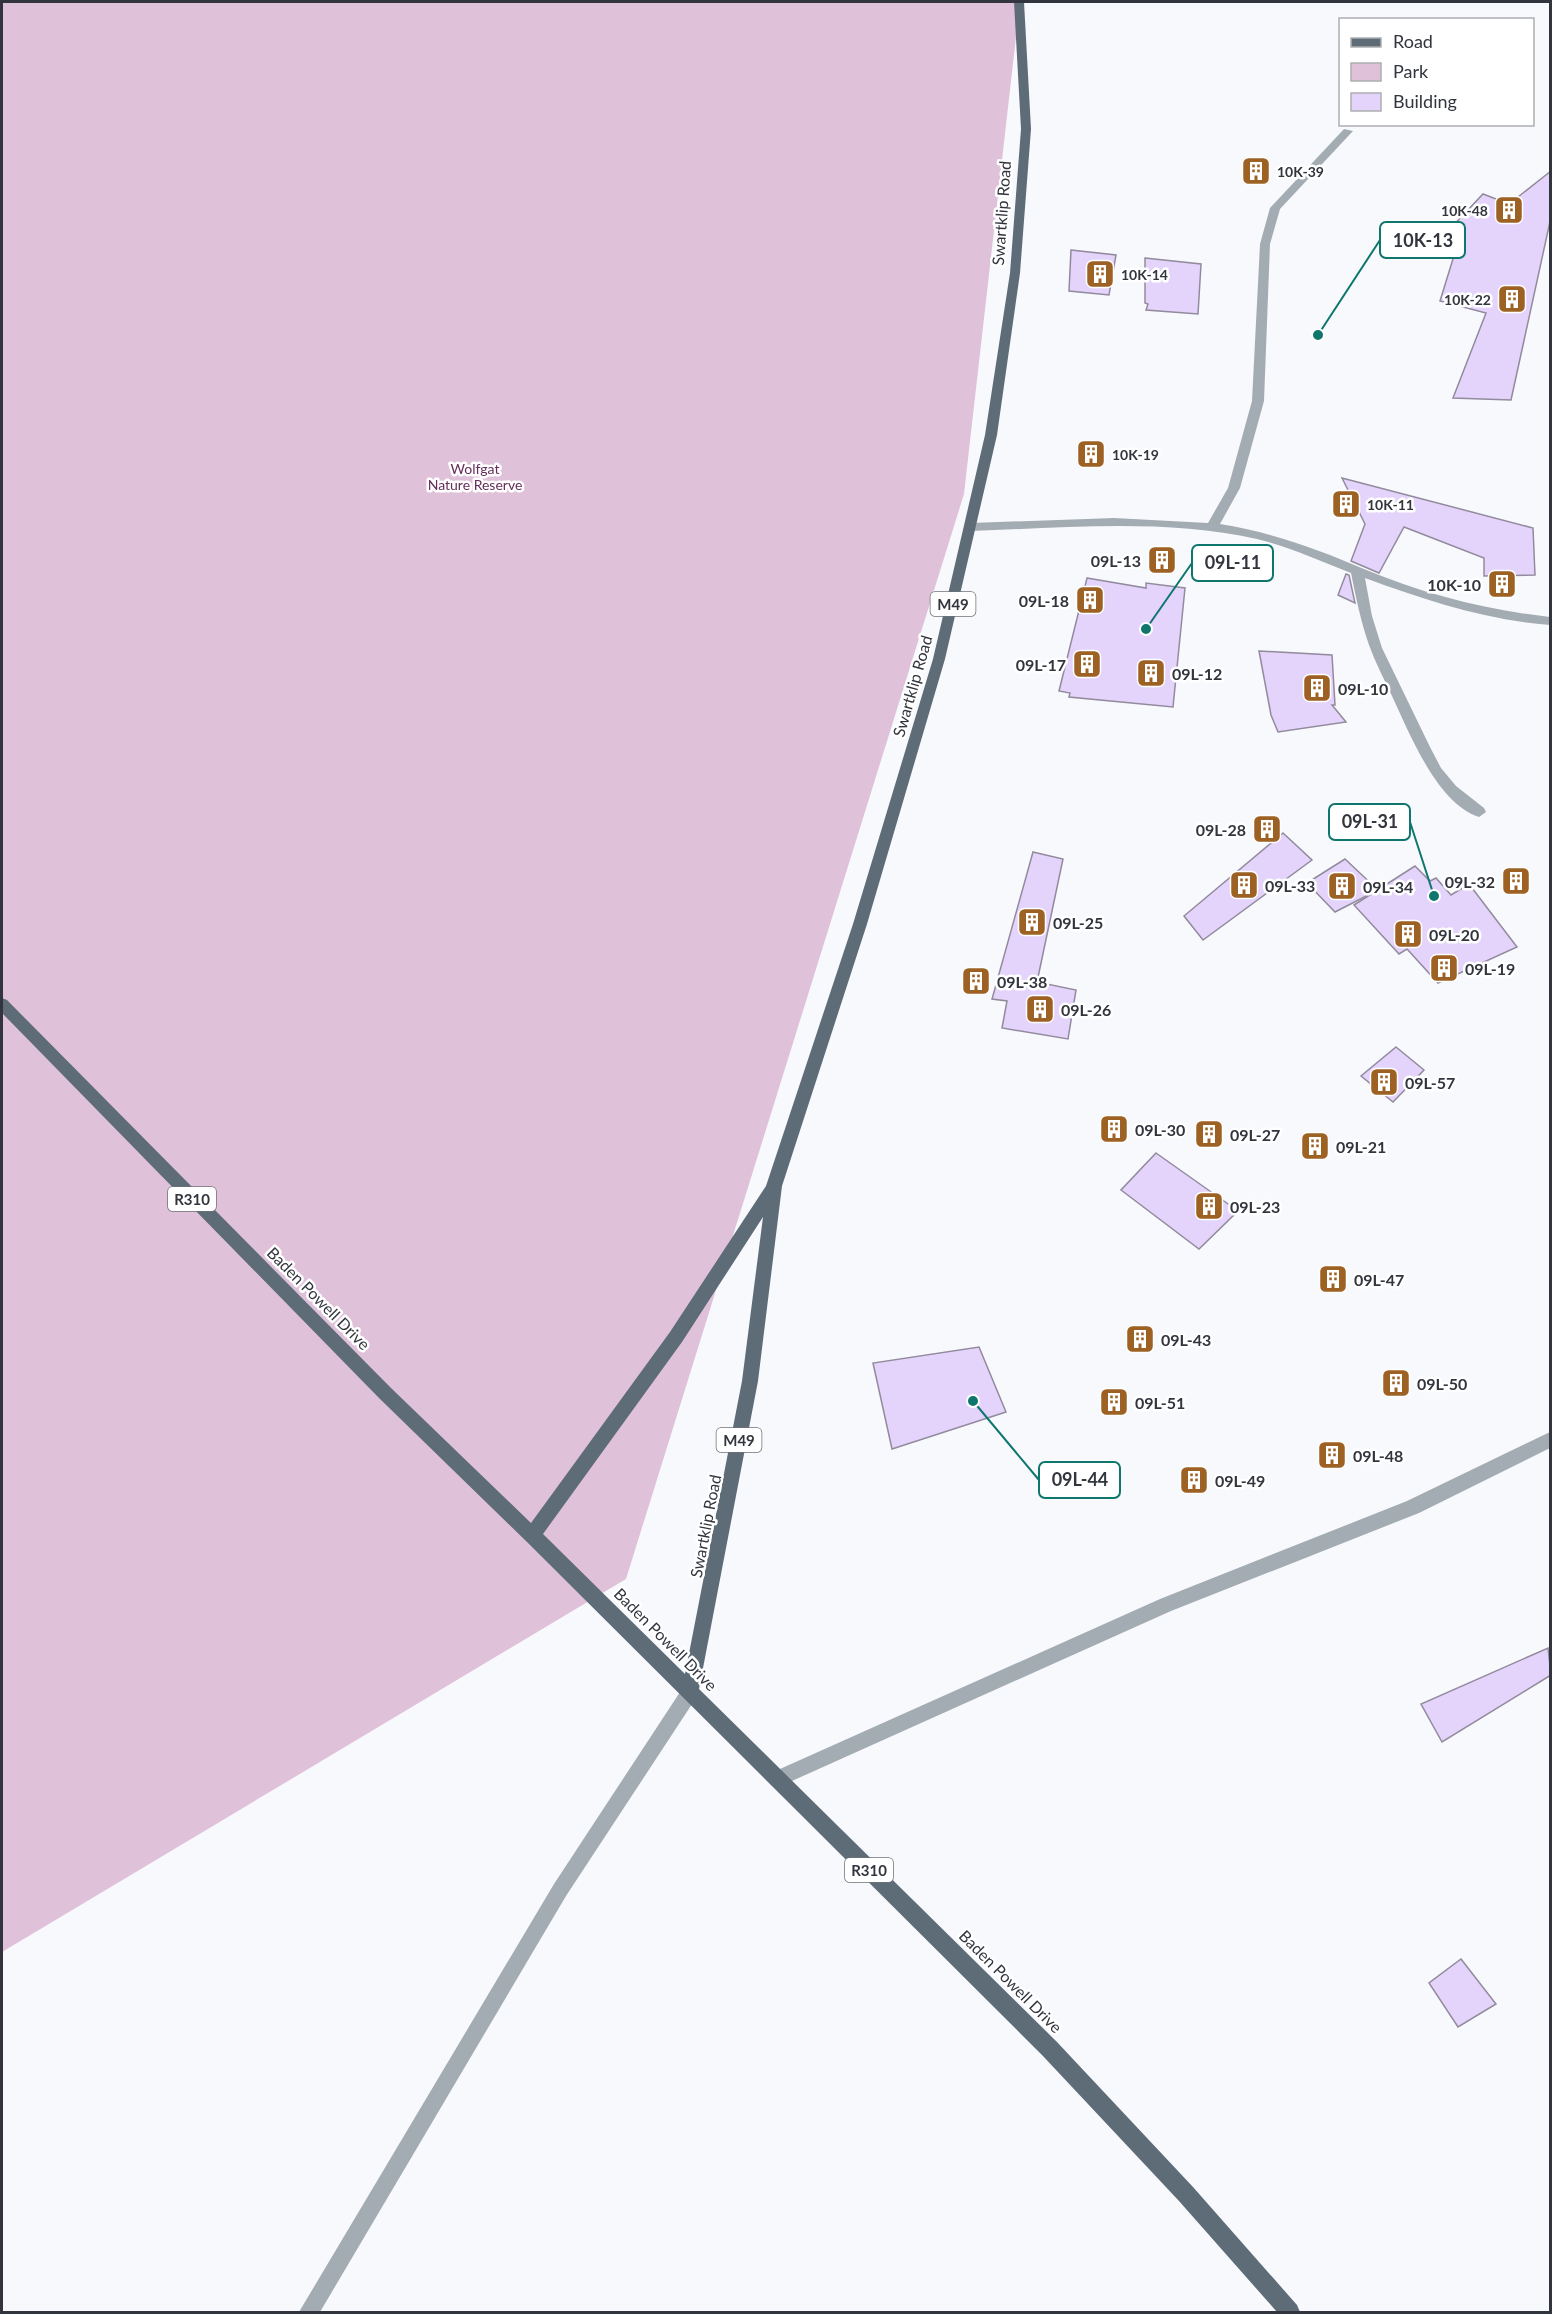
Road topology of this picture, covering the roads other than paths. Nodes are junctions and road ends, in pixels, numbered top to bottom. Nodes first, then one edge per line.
1 (1019, 2) edge
2 (1348, 131) dead end
3 (971, 527) junction
4 (1212, 527) junction
5 (1357, 570) junction
6 (1551, 621) edge
7 (1479, 812) dead end
8 (2, 1004) edge
9 (774, 1186) junction
10 (1551, 1440) edge
11 (532, 1535) junction
12 (690, 1692) junction
13 (777, 1779) junction
14 (309, 2313) edge
15 (1290, 2313) edge

1 - 3 main road, Swartklip Road / M49
2 - 4 street
3 - 4 street
3 - 9 main road, Swartklip Road / M49
4 - 5 street
5 - 6 street
5 - 7 street
8 - 11 main road, Baden Powell Drive / R310
9 - 11 main road, Swartklip Road / M49
9 - 12 main road, Swartklip Road / M49
10 - 13 street
11 - 12 main road, Baden Powell Drive / R310
12 - 13 main road, Baden Powell Drive / R310
12 - 14 street
13 - 15 main road, Baden Powell Drive / R310

